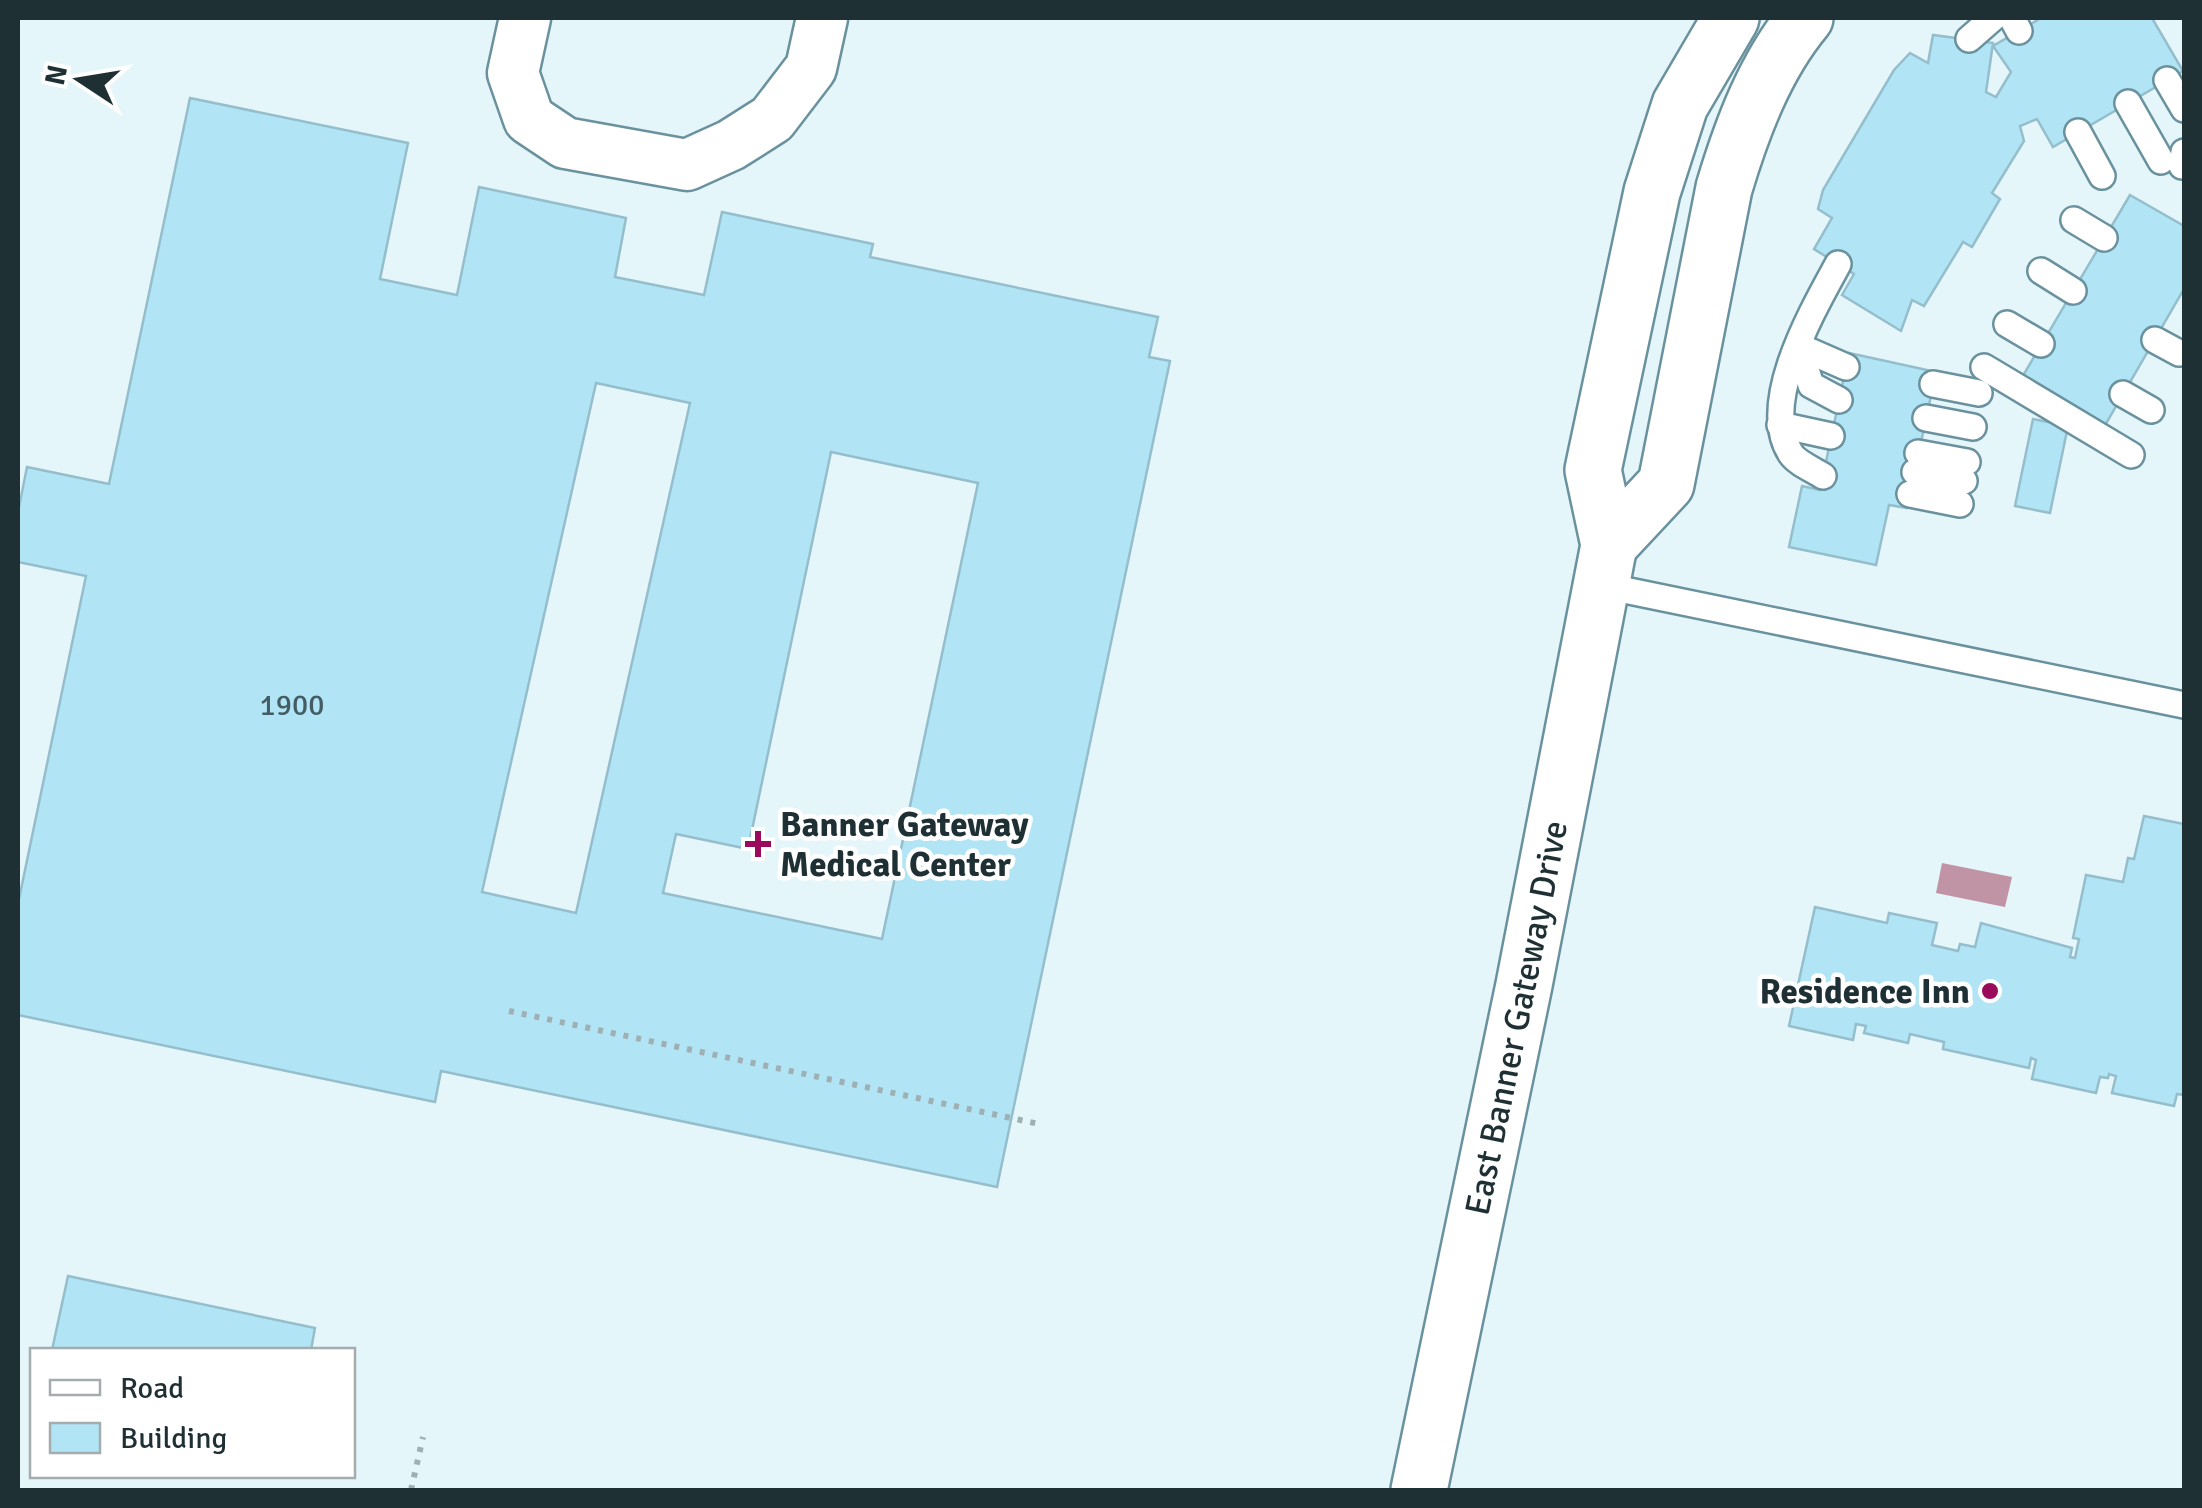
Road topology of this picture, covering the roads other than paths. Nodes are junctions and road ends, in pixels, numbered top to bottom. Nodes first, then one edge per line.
1 (525, 18) edge
2 (822, 18) edge
3 (1730, 18) edge
4 (1806, 18) edge
5 (1993, 18) edge
6 (1969, 39) dead end
7 (2167, 80) dead end
8 (2128, 103) dead end
9 (2184, 109) edge
10 (2078, 132) dead end
11 (2176, 159) edge
12 (2102, 176) dead end
13 (2074, 220) dead end
14 (2104, 238) dead end
15 (1838, 264) dead end
16 (2041, 271) dead end
17 (2073, 291) dead end
18 (2007, 324) dead end
19 (2154, 340) dead end
20 (2041, 344) dead end
21 (1798, 346) junction
22 (2178, 353) dead end
23 (1846, 367) dead end
24 (1933, 384) dead end
25 (2123, 394) dead end
26 (1838, 400) dead end
27 (2151, 410) dead end
28 (1926, 418) dead end
29 (1973, 426) dead end
30 (1784, 436) junction
31 (2131, 455) dead end
32 (1915, 473) joint
33 (1604, 565) junction
34 (2184, 706) edge
35 (1419, 1490) edge

1 - 2 street
3 - 33 street, East Banner Gateway Drive
4 - 33 street
5 - 6 lane
7 - 9 lane
8 - 11 lane
10 - 12 lane
13 - 14 lane
15 - 21 lane
16 - 17 lane
18 - 20 lane
19 - 22 lane
21 - 23 lane
21 - 26 lane
21 - 30 lane
24 - 31 lane
25 - 27 lane
28 - 29 lane
30 - 30 lane
32 - 32 lane
33 - 34 lane
33 - 35 street, East Banner Gateway Drive

